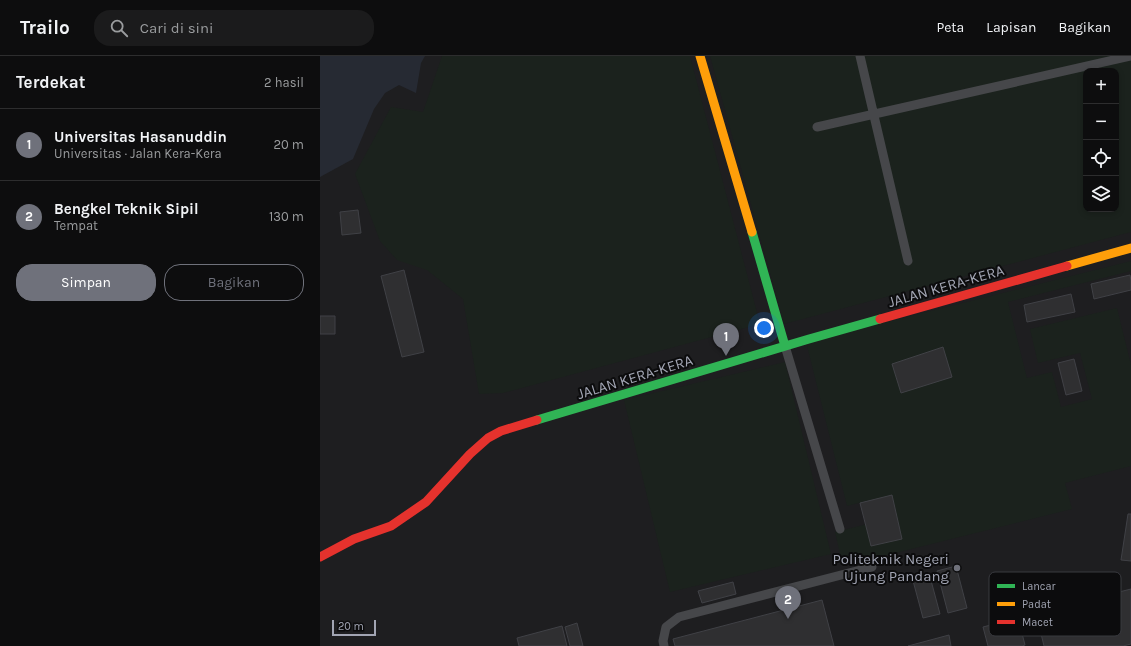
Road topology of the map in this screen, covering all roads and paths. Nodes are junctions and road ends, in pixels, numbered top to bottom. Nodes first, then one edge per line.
1 (700, 56) edge
2 (860, 56) edge
3 (1131, 56) edge
4 (874, 114) junction
5 (818, 127) dead end
6 (1131, 248) edge
7 (908, 261) dead end
8 (785, 346) junction
9 (840, 529) dead end
10 (320, 557) edge
11 (872, 567) dead end
12 (664, 646) edge

1 - 8 street
2 - 4 lane
3 - 4 lane
4 - 5 lane
4 - 7 lane
6 - 8 street, JALAN KERA-KERA
8 - 9 lane
8 - 10 street, JALAN KERA-KERA
11 - 12 lane

